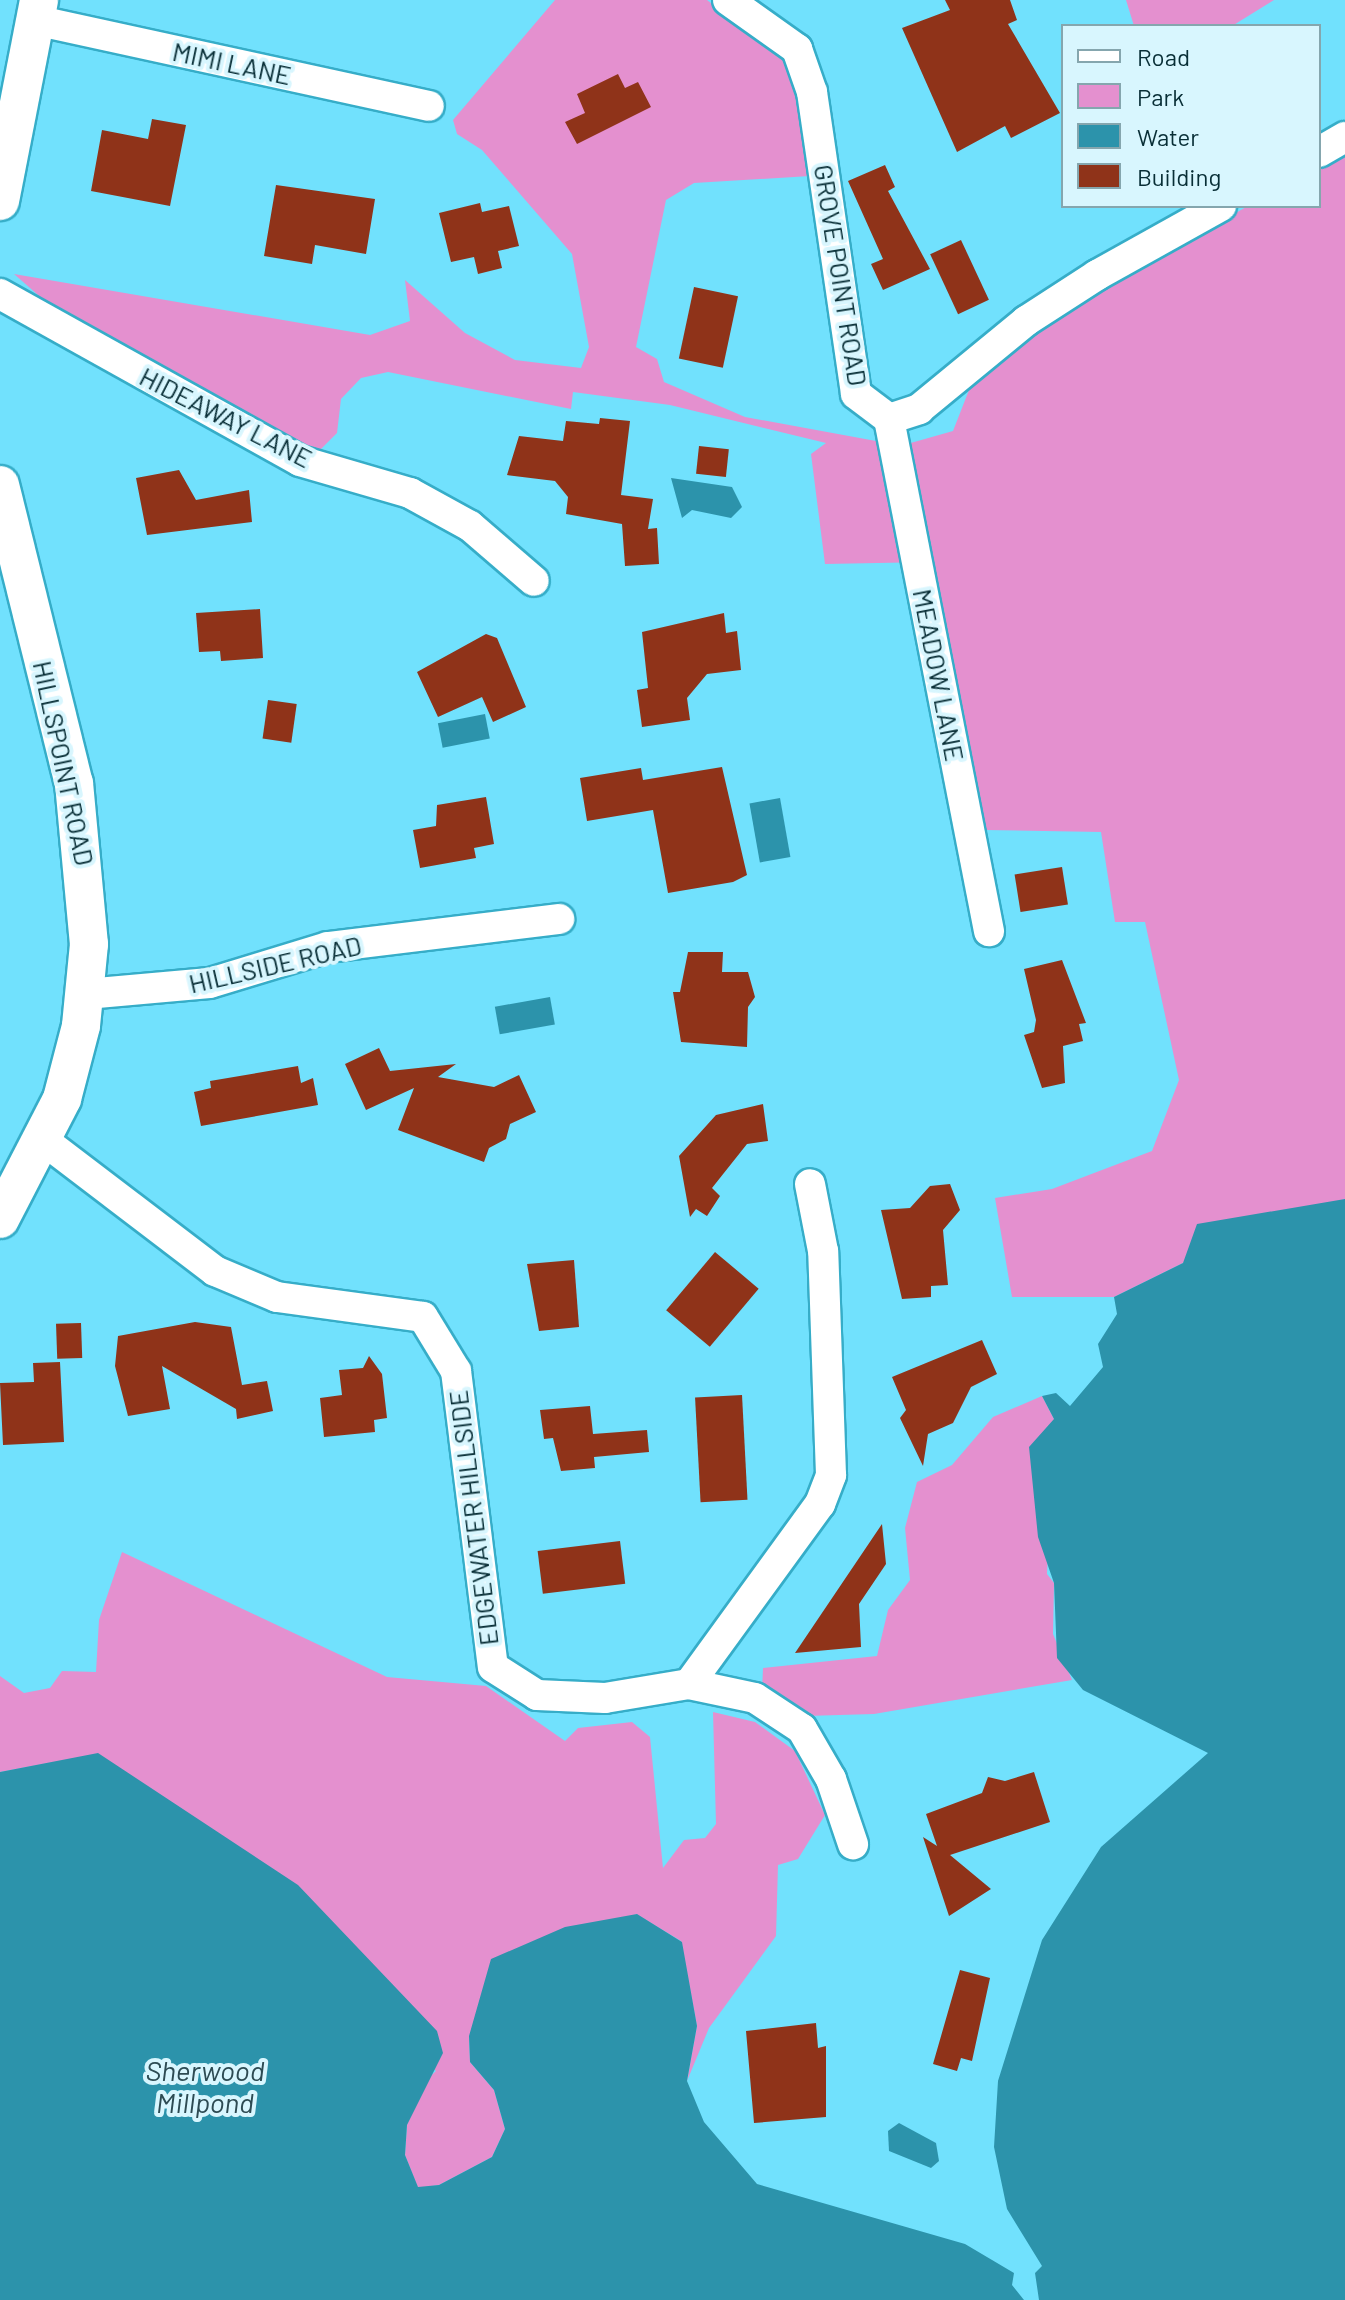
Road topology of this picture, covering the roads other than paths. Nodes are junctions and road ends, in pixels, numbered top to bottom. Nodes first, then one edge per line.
1 (728, 0) edge
2 (37, 10) edge
3 (429, 106) dead end
4 (1345, 137) edge
5 (1321, 151) edge
6 (0, 201) edge
7 (1217, 208) edge
8 (0, 294) edge
9 (889, 419) junction
10 (0, 485) edge
11 (534, 581) dead end
12 (559, 919) dead end
13 (989, 931) dead end
14 (86, 994) junction
15 (43, 1140) junction
16 (810, 1184) dead end
17 (0, 1219) edge
18 (689, 1684) junction
19 (853, 1844) dead end

1 - 9 street, GROVE POINT ROAD
2 - 3 street, MIMI LANE
2 - 6 street
4 - 5 street
7 - 9 street, GROVE POINT ROAD
8 - 11 street, HIDEAWAY LANE
9 - 13 street, MEADOW LANE
10 - 14 street, HILLSPOINT ROAD
12 - 14 street, HILLSIDE ROAD
14 - 15 street, HILLSPOINT ROAD
15 - 17 street, HILLSPOINT ROAD
15 - 18 street, EDGEWATER HILLSIDE
16 - 18 street
18 - 19 street, EDGEWATER HILLSIDE

